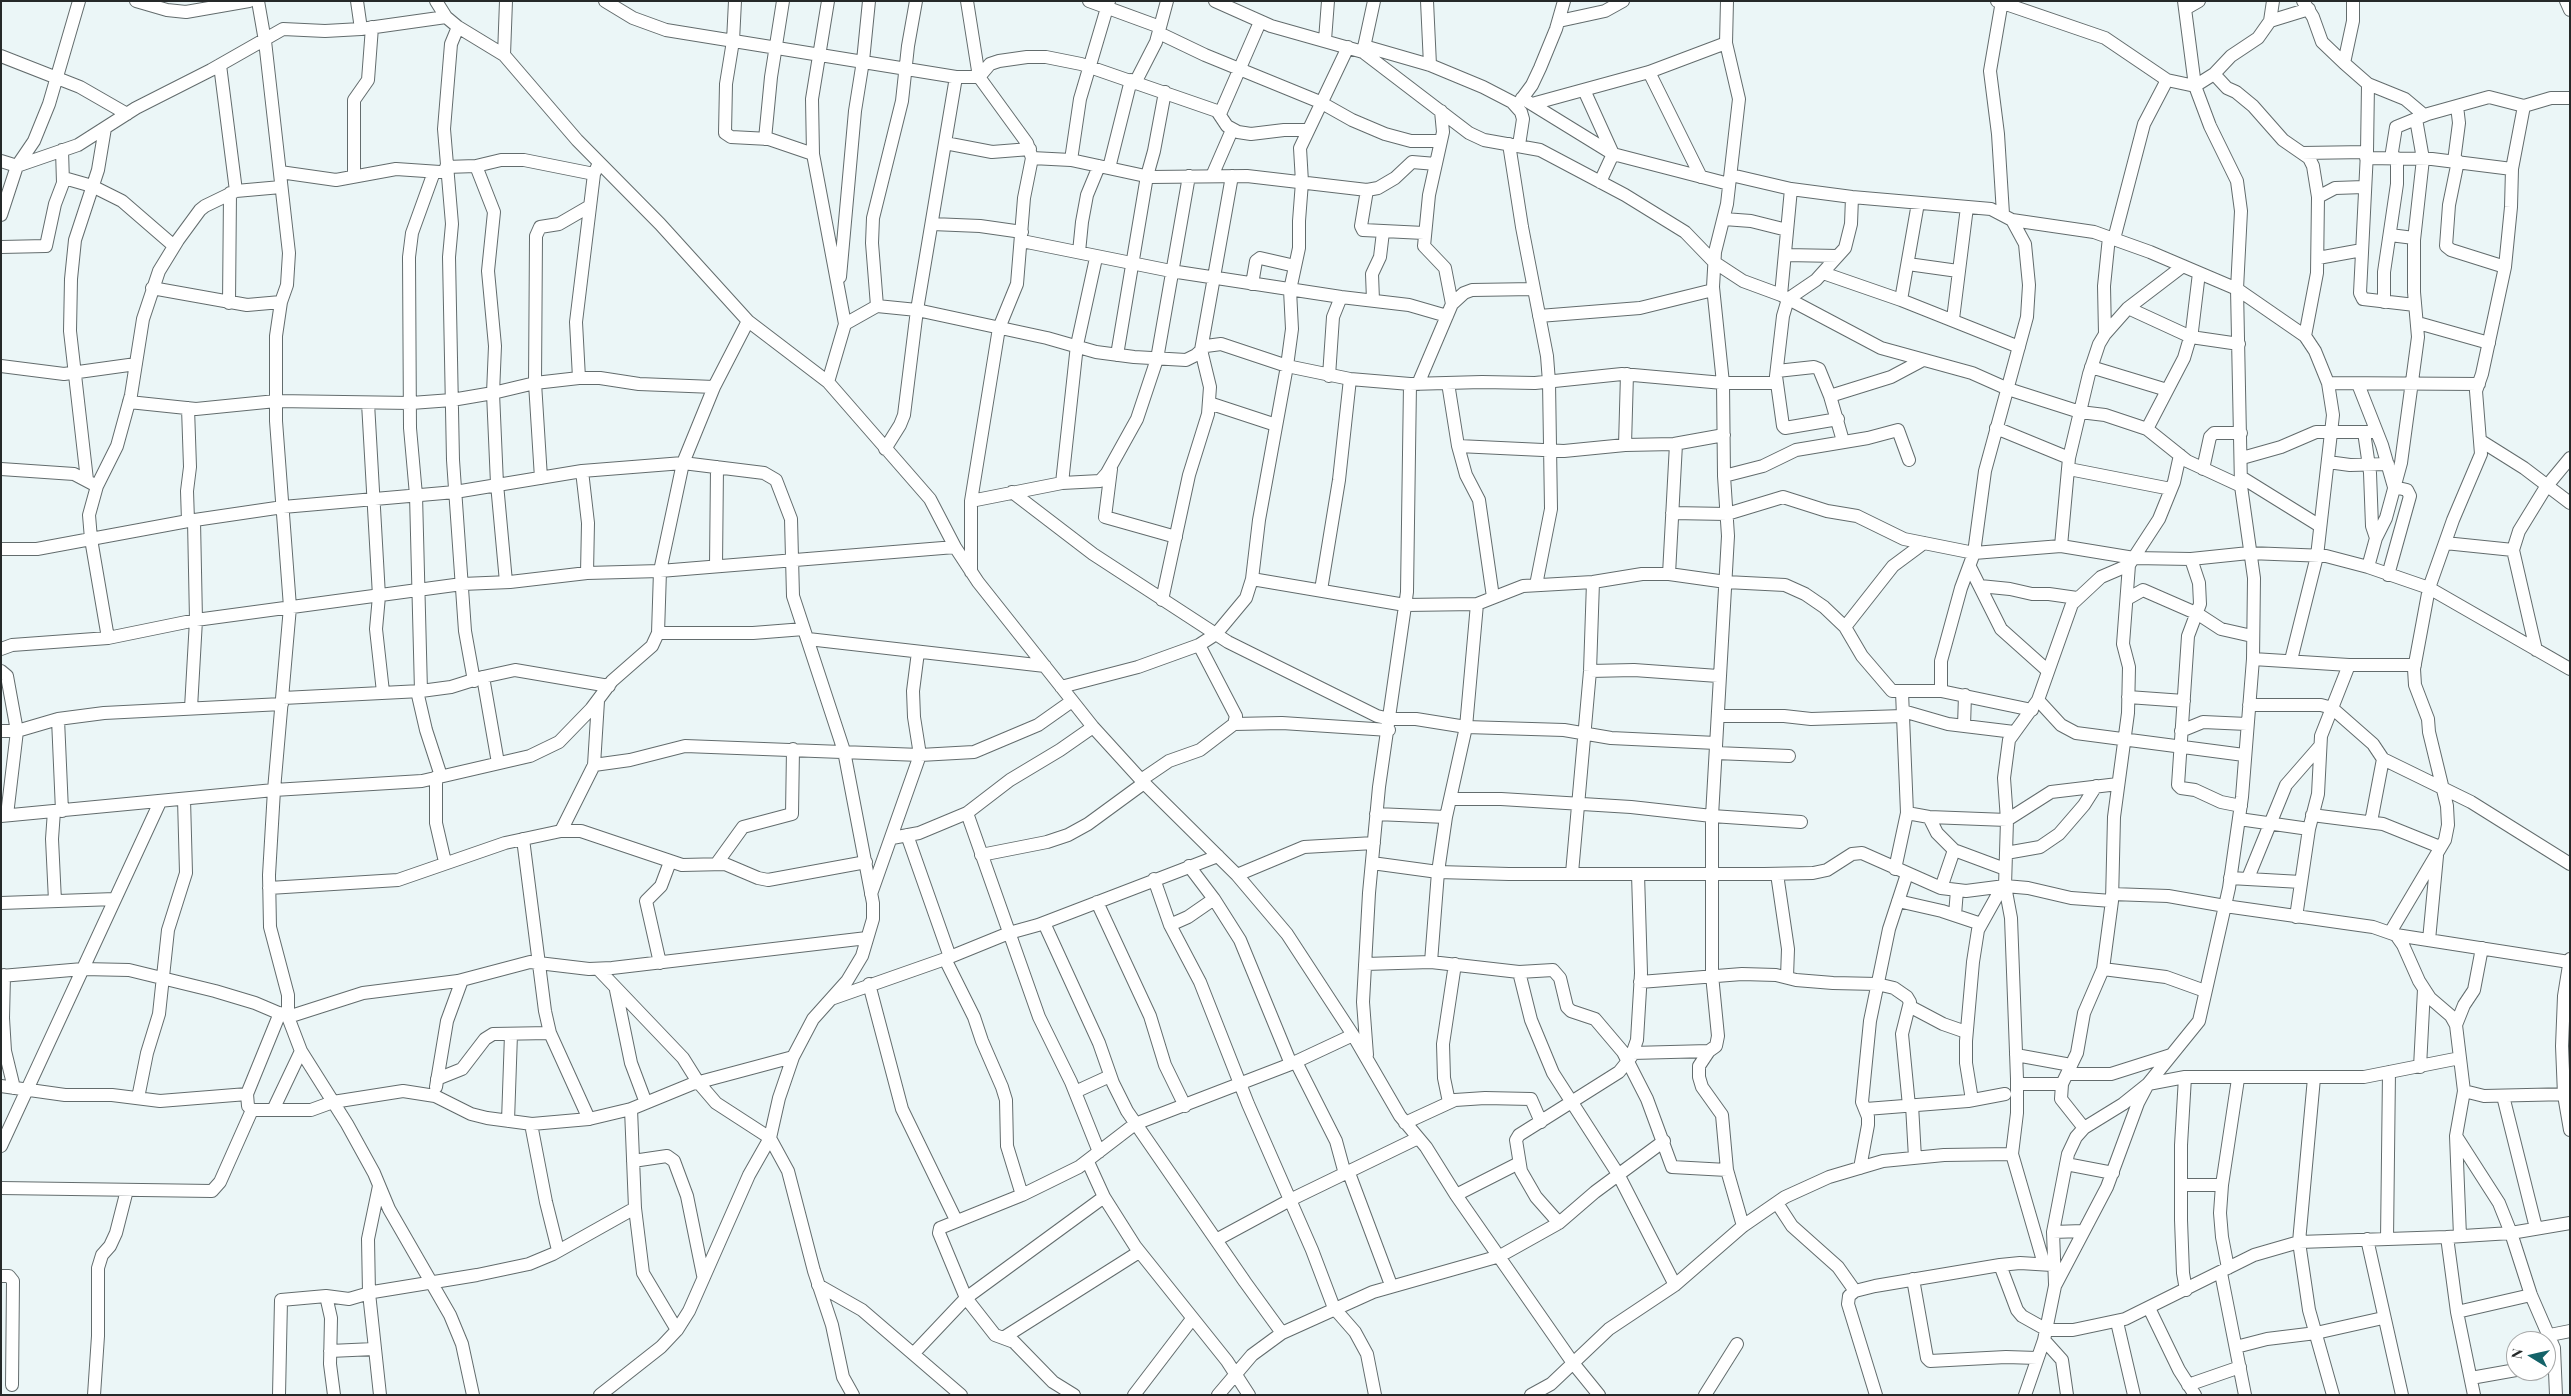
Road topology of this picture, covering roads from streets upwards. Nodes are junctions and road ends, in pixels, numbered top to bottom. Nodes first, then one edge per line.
1 (79, 1) edge
2 (249, 1) edge
3 (258, 1) edge
4 (357, 1) edge
5 (506, 1) edge
6 (605, 1) edge
7 (735, 1) edge
8 (783, 1) edge
9 (828, 1) edge
10 (869, 1) edge
11 (916, 1) edge
12 (967, 1) edge
13 (1089, 1) edge
14 (1167, 1) edge
15 (1215, 1) edge
16 (1328, 1) edge
17 (1374, 1) edge
18 (1427, 1) edge
19 (1564, 1) edge
20 (1623, 1) edge
21 (1727, 1) edge
22 (2199, 1) edge
23 (2273, 1) edge
24 (2353, 1) edge
25 (2566, 1) edge
26 (138, 2) edge
27 (437, 2) edge
28 (2000, 2) edge
29 (1108, 4) edge
30 (2184, 5) edge
31 (2306, 5) edge
32 (2570, 10) edge
33 (446, 17) junction
34 (2270, 21) junction
35 (1260, 22) junction
36 (1559, 22) junction
37 (458, 27) junction
38 (367, 28) junction
39 (1160, 30) junction
40 (1325, 40) junction
41 (264, 41) junction
42 (733, 41) junction
43 (1726, 43) junction
44 (1348, 47) junction
45 (776, 48) junction
46 (1364, 49) junction
47 (820, 54) junction
48 (504, 55) junction
49 (1, 56) edge
50 (864, 61) junction
51 (2344, 63) junction
52 (220, 65) junction
53 (1430, 65) junction
54 (1090, 67) junction
55 (907, 68) junction
56 (1240, 68) junction
57 (1649, 72) junction
58 (2214, 74) junction
59 (956, 77) junction
60 (979, 77) junction
61 (56, 79) junction
62 (1134, 80) junction
63 (2167, 80) junction
64 (2368, 84) junction
65 (2195, 86) junction
66 (1584, 90) junction
67 (1165, 92) junction
68 (2570, 98) edge
69 (1320, 102) junction
70 (1524, 102) junction
71 (2457, 106) junction
72 (2524, 106) junction
73 (1441, 111) junction
74 (127, 114) junction
75 (1220, 114) junction
76 (2420, 117) junction
77 (105, 128) junction
78 (1232, 130) junction
79 (1306, 130) junction
80 (766, 139) junction
81 (1441, 141) junction
82 (945, 143) junction
83 (1514, 145) junction
84 (62, 150) junction
85 (2302, 153) junction
86 (813, 154) junction
87 (1031, 154) junction
88 (1613, 154) junction
89 (2366, 155) junction
90 (2394, 158) junction
91 (2423, 158) junction
92 (1071, 160) junction
93 (1, 161) edge
94 (2456, 161) junction
95 (1436, 164) junction
96 (17, 166) junction
97 (476, 166) junction
98 (1104, 167) junction
99 (596, 168) junction
100 (2512, 169) junction
101 (442, 171) junction
102 (280, 172) junction
103 (354, 176) junction
104 (1147, 176) junction
105 (1189, 176) junction
106 (1212, 176) junction
107 (1232, 176) junction
108 (1701, 176) junction
109 (64, 178) junction
110 (1730, 179) junction
111 (1302, 182) junction
112 (1600, 182) junction
113 (92, 186) junction
114 (2364, 187) junction
115 (281, 188) junction
116 (1792, 188) junction
117 (1367, 190) junction
118 (233, 192) junction
119 (2318, 197) junction
120 (1852, 198) junction
121 (1918, 203) junction
122 (590, 206) junction
123 (1967, 207) junction
124 (1, 215) edge
125 (2007, 217) junction
126 (1724, 219) junction
127 (932, 224) junction
128 (1787, 230) junction
129 (1383, 232) junction
130 (1424, 233) junction
131 (2390, 235) junction
132 (1022, 236) junction
133 (2112, 238) junction
134 (2414, 238) junction
135 (174, 246) junction
136 (1, 247) edge
137 (2362, 250) junction
138 (1080, 252) junction
139 (1786, 255) junction
140 (1838, 256) junction
141 (1096, 258) junction
142 (2318, 258) junction
143 (1714, 262) junction
144 (1132, 264) junction
145 (1908, 264) junction
146 (1294, 266) junction
147 (2183, 266) junction
148 (2505, 267) junction
149 (1171, 271) junction
150 (1958, 271) junction
151 (1824, 273) junction
152 (2199, 273) junction
153 (1212, 277) junction
154 (1252, 284) junction
155 (152, 288) junction
156 (1534, 289) junction
157 (2237, 289) junction
158 (839, 290) junction
159 (1290, 290) junction
160 (1713, 290) junction
161 (1341, 297) junction
162 (1785, 297) junction
163 (1373, 300) junction
164 (1901, 300) junction
165 (229, 302) junction
166 (281, 302) junction
167 (2384, 302) junction
168 (1452, 304) junction
169 (2415, 304) junction
170 (877, 306) junction
171 (2128, 308) junction
172 (917, 310) junction
173 (1447, 316) junction
174 (1539, 316) junction
175 (1953, 319) junction
176 (748, 321) junction
177 (2418, 323) junction
178 (845, 324) junction
179 (999, 328) junction
180 (2105, 334) junction
181 (2305, 336) junction
182 (2191, 337) junction
183 (2489, 343) junction
184 (2240, 344) junction
185 (1077, 346) junction
186 (2019, 347) junction
187 (1201, 350) junction
188 (1118, 355) junction
189 (1157, 359) junction
190 (1923, 360) junction
191 (136, 364) junction
192 (1, 366) edge
193 (1287, 366) junction
194 (2091, 366) junction
195 (75, 372) junction
196 (1627, 374) junction
197 (1329, 376) junction
198 (1777, 377) junction
199 (579, 378) junction
200 (1350, 379) junction
201 (828, 382) junction
202 (1548, 382) junction
203 (535, 383) junction
204 (1723, 383) junction
205 (2328, 383) junction
206 (2412, 383) junction
207 (1414, 384) junction
208 (1448, 384) junction
209 (2358, 384) junction
210 (2478, 384) junction
211 (714, 387) junction
212 (2008, 389) junction
213 (2167, 390) junction
214 (494, 393) junction
215 (1830, 396) junction
216 (452, 400) junction
217 (276, 401) junction
218 (129, 402) junction
219 (368, 403) junction
220 (411, 403) junction
221 (1209, 403) junction
222 (188, 408) junction
223 (2080, 412) junction
224 (1838, 419) junction
225 (1276, 425) junction
226 (1996, 428) junction
227 (2147, 429) junction
228 (2332, 432) junction
229 (2370, 432) junction
230 (2241, 433) junction
231 (1724, 435) junction
232 (2481, 440) junction
233 (1843, 441) junction
234 (1676, 444) junction
235 (1625, 445) junction
236 (1458, 446) junction
237 (885, 449) junction
238 (1549, 451) junction
239 (2180, 455) junction
240 (2242, 458) junction
241 (2570, 458) edge
242 (1909, 460) dead end
243 (2328, 462) junction
244 (683, 463) junction
245 (2069, 464) junction
246 (2388, 464) junction
247 (2368, 465) junction
248 (1112, 466) junction
249 (717, 467) junction
250 (1, 469) edge
251 (2203, 469) junction
252 (582, 471) junction
253 (1724, 476) junction
254 (541, 478) junction
255 (2241, 482) junction
256 (92, 483) junction
257 (1062, 483) junction
258 (497, 484) junction
259 (2394, 487) junction
260 (2546, 487) junction
261 (2171, 489) junction
262 (455, 492) junction
263 (1012, 492) junction
264 (416, 495) junction
265 (373, 499) junction
266 (971, 501) junction
267 (2570, 503) edge
268 (283, 507) junction
269 (1672, 514) junction
270 (1727, 514) junction
271 (190, 521) junction
272 (2320, 526) junction
273 (1176, 537) junction
274 (2376, 538) junction
275 (91, 540) junction
276 (1924, 543) junction
277 (2445, 543) junction
278 (2061, 546) junction
279 (955, 547) junction
280 (1, 550) edge
281 (2513, 550) junction
282 (1974, 553) junction
283 (2250, 553) junction
284 (2317, 556) junction
285 (792, 559) junction
286 (2191, 559) junction
287 (2131, 562) junction
288 (716, 566) junction
289 (1970, 567) junction
290 (2368, 567) junction
291 (660, 571) junction
292 (971, 572) junction
293 (587, 573) junction
294 (1669, 574) junction
295 (2388, 575) junction
296 (1252, 579) junction
297 (506, 582) junction
298 (1593, 582) junction
299 (1726, 582) junction
300 (462, 584) junction
301 (1536, 585) junction
302 (1980, 586) junction
303 (2429, 588) junction
304 (419, 589) junction
305 (1321, 590) junction
306 (379, 596) junction
307 (1493, 597) junction
308 (2077, 598) junction
309 (2127, 599) junction
310 (1162, 600) junction
311 (1477, 604) junction
312 (1405, 605) junction
313 (290, 608) junction
314 (2198, 614) junction
315 (196, 620) junction
316 (1845, 627) junction
317 (658, 633) junction
318 (806, 634) junction
319 (1216, 634) junction
320 (2252, 636) junction
321 (108, 638) junction
322 (1199, 645) junction
323 (1, 648) edge
324 (2536, 650) junction
325 (918, 652) junction
326 (2253, 659) junction
327 (2291, 660) junction
328 (1045, 666) junction
329 (2349, 666) junction
330 (2415, 666) junction
331 (2570, 669) edge
332 (1, 671) edge
333 (1590, 671) junction
334 (2048, 671) junction
335 (1718, 676) junction
336 (479, 679) junction
337 (609, 686) junction
338 (1061, 687) junction
339 (419, 691) junction
340 (1941, 691) junction
341 (383, 692) junction
342 (1902, 692) junction
343 (1965, 696) junction
344 (2128, 697) junction
345 (598, 700) junction
346 (282, 701) junction
347 (1072, 701) junction
348 (2184, 701) junction
349 (2035, 705) junction
350 (2249, 705) junction
351 (191, 708) junction
352 (2332, 708) junction
353 (1903, 713) junction
354 (1718, 716) junction
355 (58, 719) junction
356 (1234, 724) junction
357 (2247, 724) junction
358 (1390, 725) junction
359 (1964, 726) junction
360 (1093, 727) junction
361 (1466, 727) junction
362 (1, 731) edge
363 (2182, 731) junction
364 (18, 732) junction
365 (2014, 732) junction
366 (1584, 734) junction
367 (2123, 740) junction
368 (2320, 746) junction
369 (1716, 748) junction
370 (2181, 748) junction
371 (793, 749) junction
372 (844, 751) junction
373 (920, 755) junction
374 (2244, 755) junction
375 (1789, 756) dead end
376 (2383, 759) junction
377 (498, 763) junction
378 (594, 765) junction
379 (439, 777) junction
380 (1142, 782) junction
381 (2118, 784) junction
382 (2096, 786) junction
383 (2442, 788) junction
384 (274, 790) junction
385 (184, 799) junction
386 (1450, 800) junction
387 (160, 802) junction
388 (1577, 805) junction
389 (2241, 806) junction
390 (58, 811) junction
391 (1907, 812) junction
392 (967, 813) junction
393 (1376, 814) junction
394 (2312, 815) junction
395 (4, 816) edge
396 (1712, 816) junction
397 (1446, 817) junction
398 (1929, 817) junction
399 (2239, 819) junction
400 (2007, 820) junction
401 (1801, 822) dead end
402 (2371, 822) junction
403 (2269, 824) junction
404 (2309, 829) junction
405 (561, 830) junction
406 (907, 835) junction
407 (892, 838) junction
408 (523, 839) junction
409 (1374, 843) junction
410 (2439, 849) junction
411 (1954, 850) junction
412 (2006, 853) junction
413 (981, 855) junction
414 (1218, 856) junction
415 (445, 862) junction
416 (670, 862) junction
417 (866, 862) junction
418 (717, 863) junction
419 (1372, 863) junction
420 (2570, 864) edge
421 (1189, 866) junction
422 (2005, 868) junction
423 (1895, 869) junction
424 (1438, 872) junction
425 (1572, 873) junction
426 (1638, 874) junction
427 (1712, 874) junction
428 (1777, 874) junction
429 (1907, 874) junction
430 (1237, 875) junction
431 (2230, 878) junction
432 (2248, 878) junction
433 (1154, 879) junction
434 (2301, 882) junction
435 (2004, 886) junction
436 (269, 888) junction
437 (1941, 888) junction
438 (1957, 890) junction
439 (871, 894) junction
440 (2112, 898) junction
441 (115, 899) junction
442 (1214, 899) junction
443 (55, 901) junction
444 (1898, 901) junction
445 (1097, 902) junction
446 (1, 903) edge
447 (2225, 906) junction
448 (1954, 915) junction
449 (2296, 917) junction
450 (1044, 923) junction
451 (1981, 924) junction
452 (1170, 925) junction
453 (1009, 933) junction
454 (2393, 933) junction
455 (867, 938) junction
456 (2429, 940) junction
457 (2482, 948) junction
458 (947, 958) junction
459 (2570, 960) edge
460 (538, 962) junction
461 (1431, 962) junction
462 (660, 964) junction
463 (1365, 964) junction
464 (1454, 964) junction
465 (83, 969) junction
466 (598, 969) junction
467 (2104, 969) junction
468 (1519, 972) junction
469 (1712, 975) junction
470 (2, 976) edge
471 (1787, 978) junction
472 (164, 979) junction
473 (462, 980) junction
474 (1640, 982) junction
475 (870, 984) junction
476 (1876, 984) junction
477 (616, 989) junction
478 (2424, 989) junction
479 (2205, 990) junction
480 (828, 1000) junction
481 (1909, 1006) junction
482 (284, 1015) junction
483 (2, 1018) edge
484 (2456, 1025) junction
485 (1966, 1032) junction
486 (550, 1033) junction
487 (511, 1034) junction
488 (1353, 1035) junction
489 (301, 1051) junction
490 (1709, 1052) junction
491 (2016, 1055) junction
492 (2170, 1055) junction
493 (793, 1057) junction
494 (1367, 1057) junction
495 (1630, 1058) junction
496 (2460, 1058) junction
497 (1294, 1063) junction
498 (2420, 1067) junction
499 (2389, 1072) junction
500 (2066, 1074) junction
501 (1110, 1076) junction
502 (2185, 1077) junction
503 (2238, 1078) junction
504 (2314, 1078) junction
505 (437, 1080) junction
506 (698, 1082) junction
507 (1240, 1084) junction
508 (2017, 1084) junction
509 (2148, 1084) junction
510 (7, 1087) edge
511 (27, 1089) junction
512 (2464, 1091) junction
513 (1075, 1092) junction
514 (248, 1094) junction
515 (2005, 1094) dead end
516 (2567, 1094) edge
517 (435, 1096) junction
518 (2503, 1096) junction
519 (138, 1098) junction
520 (1972, 1100) junction
521 (1572, 1101) junction
522 (332, 1102) junction
523 (1449, 1102) junction
524 (646, 1103) junction
525 (1185, 1106) junction
526 (1910, 1106) junction
527 (631, 1109) junction
528 (1866, 1109) junction
529 (252, 1110) junction
530 (273, 1110) junction
531 (589, 1120) junction
532 (508, 1121) junction
533 (1541, 1122) junction
534 (1405, 1123) junction
535 (530, 1124) junction
536 (1135, 1124) junction
537 (2084, 1128) junction
538 (2570, 1130) edge
539 (2456, 1136) junction
540 (770, 1138) junction
541 (1418, 1138) junction
542 (1664, 1141) junction
543 (1, 1146) edge
544 (1099, 1152) junction
545 (2012, 1154) junction
546 (1915, 1158) junction
547 (633, 1161) junction
548 (1088, 1162) junction
549 (1519, 1163) junction
550 (2066, 1164) junction
551 (1860, 1168) junction
552 (1727, 1170) junction
553 (2113, 1173) junction
554 (1347, 1174) junction
555 (1618, 1174) junction
556 (2181, 1185) junction
557 (2222, 1185) junction
558 (379, 1186) junction
559 (1, 1188) edge
560 (127, 1190) junction
561 (1022, 1195) junction
562 (1456, 1195) junction
563 (1104, 1197) junction
564 (1290, 1200) junction
565 (1777, 1203) junction
566 (635, 1208) junction
567 (956, 1220) junction
568 (2570, 1222) edge
569 (1559, 1223) junction
570 (1743, 1226) junction
571 (2536, 1228) junction
572 (2053, 1232) junction
573 (2083, 1232) junction
574 (2511, 1233) junction
575 (2454, 1237) junction
576 (2367, 1238) junction
577 (2387, 1239) junction
578 (1216, 1240) junction
579 (2298, 1242) junction
580 (558, 1250) junction
581 (1139, 1252) junction
582 (1500, 1256) junction
583 (2000, 1265) junction
584 (2054, 1266) junction
585 (2225, 1270) junction
586 (703, 1275) junction
587 (1, 1276) edge
588 (1913, 1279) junction
589 (431, 1282) junction
590 (818, 1284) junction
591 (1392, 1285) junction
592 (1675, 1285) junction
593 (2186, 1290) junction
594 (1855, 1292) junction
595 (369, 1293) junction
596 (2531, 1295) junction
597 (326, 1296) junction
598 (966, 1298) junction
599 (1334, 1308) junction
600 (2149, 1308) junction
601 (2457, 1312) junction
602 (2383, 1318) junction
603 (1192, 1319) junction
604 (2117, 1322) junction
605 (7, 1325) edge
606 (677, 1330) junction
607 (2548, 1331) edge
608 (2570, 1331) edge
609 (1282, 1333) junction
610 (2316, 1334) junction
611 (2556, 1334) edge
612 (2046, 1335) junction
613 (1003, 1338) junction
614 (1737, 1344) dead end
615 (2236, 1347) junction
616 (374, 1349) junction
617 (330, 1351) junction
618 (914, 1352) junction
619 (2037, 1358) junction
620 (1573, 1363) junction
621 (2240, 1367) junction
622 (2506, 1372) edge
623 (1235, 1373) junction
624 (2471, 1378) junction
625 (2554, 1381) edge
626 (12, 1386) dead end
627 (2192, 1390) edge
628 (94, 1395) edge
629 (279, 1395) edge
630 (334, 1395) edge
631 (380, 1395) edge
632 (473, 1395) edge
633 (600, 1395) edge
634 (853, 1395) edge
635 (961, 1395) edge
636 (1074, 1395) edge
637 (1134, 1395) edge
638 (1218, 1395) edge
639 (1249, 1395) edge
640 (1375, 1395) edge
641 (1531, 1395) edge
642 (1599, 1395) edge
643 (1704, 1395) edge
644 (1876, 1395) edge
645 (2024, 1395) edge
646 (2067, 1395) edge
647 (2134, 1395) edge
648 (2245, 1395) edge
649 (2333, 1395) edge
650 (2402, 1395) edge
651 (2474, 1395) edge
652 (2556, 1395) edge

1 - 61 street
2 - 26 street
3 - 41 street
4 - 38 street
5 - 48 street
6 - 42 street
7 - 42 street
8 - 45 street
9 - 47 street
10 - 50 street
11 - 55 street
12 - 60 street
13 - 29 street
14 - 39 street
15 - 35 street
16 - 40 street
17 - 46 street
18 - 53 street
19 - 36 street
20 - 36 street
21 - 43 street
22 - 30 street
23 - 34 street
24 - 51 street
25 - 32 street
27 - 33 street
28 - 63 street
28 - 125 street
29 - 39 street
29 - 54 street
30 - 65 street
31 - 34 street
31 - 51 street
33 - 37 street
33 - 38 street
34 - 58 street
35 - 40 street
35 - 56 street
36 - 70 street
37 - 48 street
37 - 101 street
38 - 41 street
38 - 103 street
39 - 56 street
39 - 62 street
40 - 44 street
41 - 52 street
41 - 102 street
42 - 45 street
42 - 80 street
43 - 57 street
43 - 110 street
44 - 46 street
44 - 69 street
45 - 47 street
45 - 80 street
46 - 53 street
46 - 73 street
47 - 50 street
47 - 86 street
48 - 99 street
49 - 61 street
50 - 55 street
50 - 158 street
51 - 64 street
52 - 74 street
52 - 118 street
53 - 70 street
54 - 60 street
54 - 62 street
54 - 92 street
55 - 59 street
55 - 170 street
56 - 69 street
56 - 75 street
57 - 66 street
57 - 108 street
58 - 65 street
58 - 85 street
59 - 60 street
59 - 82 street
60 - 87 street
61 - 74 street
61 - 96 street
62 - 67 street
62 - 98 street
63 - 65 street
63 - 133 street
64 - 76 street
64 - 89 street
65 - 157 street
66 - 70 street
66 - 88 street
67 - 75 street
67 - 104 street
68 - 72 street
69 - 79 street
69 - 81 street
70 - 83 street
70 - 88 street
71 - 72 street
71 - 76 street
71 - 94 street
72 - 100 street
73 - 81 street
73 - 83 street
74 - 77 street
75 - 78 street
76 - 90 street
76 - 91 street
77 - 84 street
77 - 113 street
78 - 79 street
78 - 106 street
79 - 111 street
80 - 86 street
81 - 95 street
82 - 87 street
82 - 127 street
83 - 112 street
83 - 156 street
84 - 96 street
84 - 109 street
85 - 89 street
85 - 119 street
86 - 158 street
87 - 92 street
87 - 132 street
88 - 108 street
88 - 112 street
89 - 90 street
89 - 114 street
90 - 91 street
90 - 131 street
91 - 94 street
91 - 134 street
92 - 98 street
93 - 96 street
94 - 100 street
94 - 148 street
95 - 117 street
95 - 130 street
96 - 124 street
97 - 99 street
97 - 101 street
97 - 214 street
98 - 104 street
98 - 138 street
99 - 122 street
99 - 176 street
100 - 148 street
101 - 103 street
101 - 216 street
101 - 220 street
102 - 103 street
102 - 115 street
104 - 105 street
104 - 144 street
105 - 106 street
105 - 149 street
106 - 107 street
107 - 111 street
107 - 153 street
108 - 110 street
109 - 113 street
109 - 136 street
110 - 116 street
110 - 126 street
111 - 117 street
111 - 146 street
112 - 143 street
113 - 135 street
113 - 195 street
114 - 119 street
114 - 137 street
115 - 118 street
115 - 166 street
116 - 120 street
116 - 128 street
117 - 129 street
118 - 135 street
118 - 165 street
119 - 142 street
120 - 121 street
120 - 140 street
121 - 123 street
121 - 145 street
122 - 199 street
122 - 203 street
123 - 125 street
123 - 150 street
125 - 133 street
125 - 186 street
126 - 128 street
126 - 143 street
127 - 132 street
127 - 172 street
128 - 139 street
129 - 130 street
129 - 163 street
130 - 168 street
131 - 134 street
131 - 167 street
132 - 138 street
132 - 179 street
133 - 147 street
133 - 180 street
134 - 169 street
135 - 155 street
137 - 142 street
137 - 167 street
138 - 141 street
139 - 140 street
139 - 162 street
140 - 151 street
141 - 144 street
141 - 185 street
142 - 181 street
143 - 160 street
143 - 162 street
144 - 149 street
144 - 188 street
145 - 150 street
145 - 164 street
146 - 154 street
146 - 159 street
147 - 152 street
147 - 171 street
148 - 183 street
149 - 153 street
149 - 189 street
150 - 175 street
151 - 162 street
151 - 164 street
152 - 157 street
152 - 182 street
153 - 154 street
153 - 187 street
154 - 159 street
155 - 165 street
155 - 191 street
156 - 168 street
156 - 174 street
157 - 181 street
157 - 184 street
158 - 178 street
159 - 161 street
159 - 193 street
160 - 174 street
160 - 204 street
161 - 163 street
161 - 197 street
162 - 190 street
162 - 198 street
163 - 173 street
164 - 175 street
165 - 166 street
166 - 217 street
167 - 169 street
168 - 173 street
169 - 177 street
170 - 172 street
170 - 178 street
171 - 180 street
171 - 182 street
172 - 179 street
172 - 237 street
173 - 207 street
174 - 202 street
175 - 186 street
176 - 201 street
176 - 211 street
177 - 183 street
177 - 206 street
178 - 201 street
179 - 185 street
179 - 266 street
180 - 194 street
181 - 205 street
182 - 184 street
182 - 213 street
183 - 210 street
184 - 230 street
185 - 188 street
185 - 257 street
186 - 212 street
187 - 189 street
187 - 193 street
187 - 221 street
188 - 189 street
189 - 248 street
190 - 212 street
190 - 215 street
191 - 195 street
191 - 218 street
192 - 195 street
193 - 197 street
193 - 225 street
194 - 213 street
194 - 223 street
195 - 256 street
196 - 202 street
196 - 204 street
196 - 235 street
197 - 200 street
198 - 204 street
198 - 215 street
198 - 224 street
199 - 203 street
199 - 211 street
200 - 207 street
200 - 305 street
201 - 237 street
202 - 208 street
202 - 238 street
203 - 214 street
203 - 254 street
204 - 231 street
205 - 209 street
205 - 228 street
206 - 209 street
206 - 210 street
206 - 259 street
207 - 208 street
207 - 312 street
208 - 236 street
209 - 229 street
210 - 232 street
211 - 244 street
212 - 223 street
212 - 226 street
213 - 227 street
214 - 216 street
214 - 258 street
215 - 224 street
216 - 220 street
216 - 262 street
217 - 219 street
217 - 222 street
217 - 268 street
218 - 222 street
218 - 256 street
219 - 220 street
219 - 265 street
220 - 264 street
221 - 225 street
221 - 273 street
222 - 271 street
223 - 227 street
223 - 245 street
224 - 233 street
225 - 296 street
226 - 245 street
226 - 282 street
227 - 239 street
228 - 229 street
228 - 240 street
228 - 243 street
229 - 246 street
229 - 247 street
230 - 240 street
230 - 251 street
231 - 234 street
231 - 253 street
232 - 260 street
232 - 277 street
233 - 242 street
233 - 253 street
234 - 235 street
234 - 269 street
235 - 238 street
236 - 238 street
236 - 307 street
237 - 279 street
238 - 301 street
239 - 251 street
239 - 261 street
240 - 255 street
241 - 260 street
243 - 247 street
243 - 272 street
244 - 249 street
244 - 252 street
244 - 291 street
245 - 261 street
245 - 278 street
246 - 247 street
246 - 259 street
247 - 274 street
248 - 257 street
248 - 273 street
249 - 285 street
249 - 288 street
250 - 256 street
251 - 255 street
252 - 254 street
252 - 293 street
253 - 270 street
254 - 258 street
255 - 272 street
255 - 283 street
256 - 275 street
257 - 263 street
258 - 262 street
258 - 297 street
259 - 274 street
259 - 295 street
260 - 267 street
260 - 281 street
261 - 287 street
262 - 264 street
262 - 300 street
263 - 266 street
263 - 310 street
264 - 265 street
264 - 304 street
265 - 268 street
265 - 306 street
266 - 292 street
268 - 271 street
268 - 313 street
269 - 270 street
269 - 294 street
270 - 276 street
270 - 299 street
271 - 275 street
271 - 315 street
272 - 284 street
273 - 310 street
274 - 290 street
275 - 280 street
275 - 321 street
276 - 282 street
276 - 316 street
277 - 281 street
277 - 303 street
278 - 282 street
278 - 287 street
279 - 285 street
279 - 292 street
281 - 324 street
282 - 289 street
283 - 284 street
283 - 286 street
283 - 320 street
284 - 290 street
284 - 327 street
285 - 288 street
285 - 318 street
286 - 287 street
286 - 314 street
287 - 308 street
287 - 309 street
288 - 291 street
289 - 302 street
289 - 340 street
290 - 295 street
291 - 293 street
291 - 317 street
292 - 328 street
293 - 297 street
294 - 298 street
294 - 299 street
295 - 303 street
296 - 305 street
296 - 319 street
297 - 300 street
298 - 301 street
298 - 333 street
299 - 316 street
299 - 335 street
300 - 304 street
300 - 336 street
301 - 307 street
302 - 308 street
302 - 334 street
303 - 324 street
303 - 330 street
304 - 306 street
304 - 339 street
305 - 312 street
306 - 313 street
306 - 341 street
307 - 311 street
308 - 334 street
309 - 314 street
309 - 344 street
310 - 319 street
311 - 312 street
311 - 361 street
312 - 358 street
313 - 315 street
313 - 346 street
314 - 320 street
314 - 348 street
315 - 321 street
315 - 351 street
316 - 342 street
317 - 318 street
317 - 337 street
318 - 325 street
318 - 372 street
319 - 322 street
319 - 358 street
320 - 326 street
321 - 323 street
322 - 338 street
322 - 356 street
324 - 331 street
325 - 328 street
325 - 373 street
326 - 327 street
326 - 350 street
327 - 329 street
328 - 338 street
329 - 330 street
329 - 352 street
330 - 383 street
332 - 364 street
333 - 335 street
333 - 366 street
334 - 349 street
335 - 354 street
336 - 337 street
336 - 339 street
336 - 377 street
337 - 345 street
338 - 347 street
339 - 341 street
339 - 379 street
340 - 342 street
340 - 343 street
341 - 346 street
342 - 353 street
343 - 349 street
343 - 359 street
344 - 348 street
344 - 367 street
345 - 377 street
345 - 378 street
346 - 351 street
346 - 384 street
347 - 360 street
347 - 373 street
348 - 363 street
349 - 365 street
349 - 367 street
350 - 352 street
350 - 357 street
351 - 355 street
352 - 368 street
352 - 376 street
353 - 354 street
353 - 359 street
353 - 391 street
354 - 369 street
355 - 364 street
355 - 390 street
356 - 358 street
356 - 380 street
357 - 363 street
357 - 374 street
358 - 361 street
358 - 393 street
359 - 365 street
360 - 380 street
360 - 392 street
361 - 366 street
361 - 386 street
362 - 364 street
363 - 370 street
364 - 395 street
365 - 400 street
366 - 369 street
366 - 388 street
367 - 370 street
367 - 381 street
368 - 394 street
368 - 403 street
369 - 375 street
369 - 396 street
370 - 374 street
370 - 389 street
371 - 372 street
371 - 378 street
371 - 418 street
372 - 373 street
372 - 417 street
373 - 407 street
374 - 389 street
376 - 383 street
376 - 402 street
377 - 379 street
378 - 405 street
379 - 384 street
379 - 415 street
380 - 413 street
380 - 414 street
381 - 382 street
381 - 440 street
382 - 400 street
382 - 412 street
383 - 410 street
383 - 420 street
384 - 385 street
384 - 436 street
385 - 387 street
385 - 472 street
386 - 388 street
386 - 397 street
387 - 390 street
387 - 441 street
388 - 396 street
388 - 425 street
389 - 399 street
390 - 395 street
390 - 443 street
391 - 398 street
391 - 423 street
392 - 406 street
392 - 413 street
393 - 397 street
393 - 409 street
394 - 402 street
394 - 404 street
396 - 401 street
396 - 427 street
397 - 424 street
398 - 400 street
398 - 411 street
399 - 403 street
399 - 431 street
400 - 412 street
402 - 410 street
403 - 404 street
403 - 432 street
404 - 434 street
405 - 408 street
405 - 416 street
406 - 407 street
406 - 458 street
407 - 439 street
408 - 415 street
408 - 460 street
409 - 419 street
409 - 430 street
410 - 454 street
410 - 456 street
411 - 422 street
411 - 437 street
412 - 422 street
413 - 453 street
414 - 421 street
414 - 430 street
415 - 436 street
416 - 418 street
416 - 462 street
417 - 418 street
417 - 439 street
419 - 424 street
419 - 463 street
421 - 433 street
421 - 442 street
422 - 435 street
423 - 428 street
423 - 429 street
424 - 425 street
424 - 461 street
425 - 426 street
426 - 427 street
426 - 474 street
427 - 428 street
427 - 469 street
428 - 471 street
429 - 437 street
429 - 444 street
430 - 488 street
431 - 432 street
431 - 447 street
432 - 434 street
433 - 445 street
433 - 452 street
434 - 449 street
435 - 438 street
435 - 440 street
435 - 451 street
435 - 491 street
436 - 482 street
437 - 438 street
438 - 448 street
439 - 455 street
440 - 447 street
440 - 467 street
441 - 443 street
441 - 465 street
442 - 452 street
442 - 497 street
443 - 446 street
444 - 448 street
444 - 476 street
445 - 450 street
445 - 525 street
447 - 449 street
447 - 479 street
448 - 451 street
449 - 454 street
450 - 453 street
450 - 501 street
451 - 485 street
452 - 507 street
453 - 458 street
453 - 513 street
454 - 456 street
454 - 478 street
455 - 462 street
455 - 480 street
456 - 457 street
457 - 459 street
457 - 484 street
458 - 475 street
458 - 561 street
459 - 516 street
460 - 466 street
460 - 473 street
460 - 486 street
461 - 463 street
461 - 464 street
462 - 466 street
463 - 494 street
464 - 468 street
464 - 523 street
465 - 470 street
465 - 472 street
465 - 511 street
466 - 477 street
467 - 479 street
467 - 500 street
468 - 495 street
468 - 521 street
469 - 471 street
469 - 474 street
469 - 490 street
470 - 483 street
471 - 476 street
472 - 482 street
472 - 519 street
473 - 482 street
473 - 505 street
474 - 495 street
475 - 480 street
475 - 567 street
476 - 481 street
476 - 528 street
477 - 506 street
477 - 524 street
478 - 484 street
478 - 498 street
479 - 492 street
480 - 493 street
481 - 485 street
481 - 526 street
482 - 489 street
482 - 514 street
483 - 510 street
484 - 496 street
485 - 520 street
486 - 487 street
486 - 531 street
487 - 505 street
487 - 532 street
488 - 494 street
488 - 497 street
489 - 522 street
489 - 530 street
490 - 495 street
490 - 552 street
491 - 500 street
491 - 508 street
492 - 500 street
492 - 509 street
493 - 506 street
493 - 540 street
494 - 534 street
495 - 521 street
495 - 542 street
496 - 498 street
496 - 512 street
497 - 507 street
497 - 554 street
498 - 499 street
499 - 504 street
499 - 577 street
500 - 508 street
500 - 537 street
501 - 513 street
501 - 536 street
502 - 503 street
502 - 509 street
502 - 556 street
503 - 504 street
503 - 557 street
504 - 579 street
505 - 517 street
506 - 524 street
506 - 540 street
507 - 525 street
507 - 564 street
508 - 545 street
509 - 537 street
509 - 553 street
510 - 511 street
511 - 519 street
511 - 543 street
512 - 518 street
512 - 539 street
513 - 544 street
514 - 519 street
514 - 529 street
515 - 520 street
516 - 518 street
516 - 538 street
517 - 522 street
517 - 532 street
518 - 571 street
520 - 526 street
521 - 533 street
521 - 555 street
522 - 530 street
522 - 558 street
523 - 533 street
523 - 534 street
524 - 527 street
525 - 536 street
526 - 528 street
526 - 546 street
527 - 531 street
527 - 547 street
528 - 551 street
529 - 530 street
529 - 560 street
531 - 535 street
532 - 535 street
533 - 549 street
534 - 541 street
535 - 580 street
536 - 544 street
536 - 578 street
537 - 550 street
539 - 574 street
539 - 575 street
540 - 586 street
540 - 590 street
541 - 554 street
541 - 562 street
542 - 552 street
542 - 555 street
544 - 548 street
545 - 546 street
545 - 584 street
546 - 551 street
547 - 566 street
547 - 586 street
548 - 561 street
548 - 563 street
549 - 562 street
549 - 569 street
550 - 553 street
550 - 572 street
551 - 565 street
552 - 570 street
553 - 573 street
554 - 564 street
554 - 591 street
555 - 569 street
555 - 592 street
556 - 557 street
556 - 593 street
557 - 585 street
558 - 589 street
558 - 595 street
559 - 560 street
560 - 628 street
561 - 567 street
562 - 582 street
563 - 581 street
563 - 598 street
564 - 578 street
564 - 599 street
565 - 570 street
565 - 594 street
566 - 580 street
566 - 606 street
567 - 598 street
568 - 571 street
569 - 582 street
570 - 592 street
571 - 574 street
572 - 573 street
572 - 584 street
573 - 584 street
574 - 575 street
574 - 596 street
575 - 577 street
575 - 601 street
576 - 577 street
576 - 579 street
576 - 602 street
578 - 609 street
579 - 585 street
579 - 610 street
580 - 589 street
581 - 603 street
581 - 613 street
582 - 591 street
582 - 620 street
583 - 584 street
583 - 588 street
583 - 612 street
584 - 612 street
585 - 593 street
585 - 615 street
586 - 606 street
587 - 605 street
588 - 594 street
588 - 619 street
589 - 595 street
589 - 632 street
590 - 618 street
590 - 634 street
591 - 599 street
592 - 620 street
593 - 600 street
594 - 644 street
595 - 597 street
595 - 616 street
596 - 601 street
596 - 607 street
597 - 617 street
597 - 629 street
598 - 613 street
598 - 618 street
599 - 609 street
599 - 640 street
600 - 604 street
600 - 627 street
601 - 624 street
602 - 610 street
602 - 650 street
603 - 623 street
603 - 637 street
604 - 612 street
604 - 647 street
605 - 626 street
606 - 633 street
608 - 611 street
609 - 623 street
610 - 615 street
610 - 649 street
612 - 619 street
612 - 646 street
613 - 636 street
614 - 643 street
615 - 621 street
616 - 617 street
616 - 631 street
617 - 630 street
618 - 635 street
619 - 645 street
620 - 641 street
620 - 642 street
621 - 627 street
621 - 648 street
622 - 624 street
623 - 638 street
623 - 639 street
624 - 651 street
625 - 652 street

